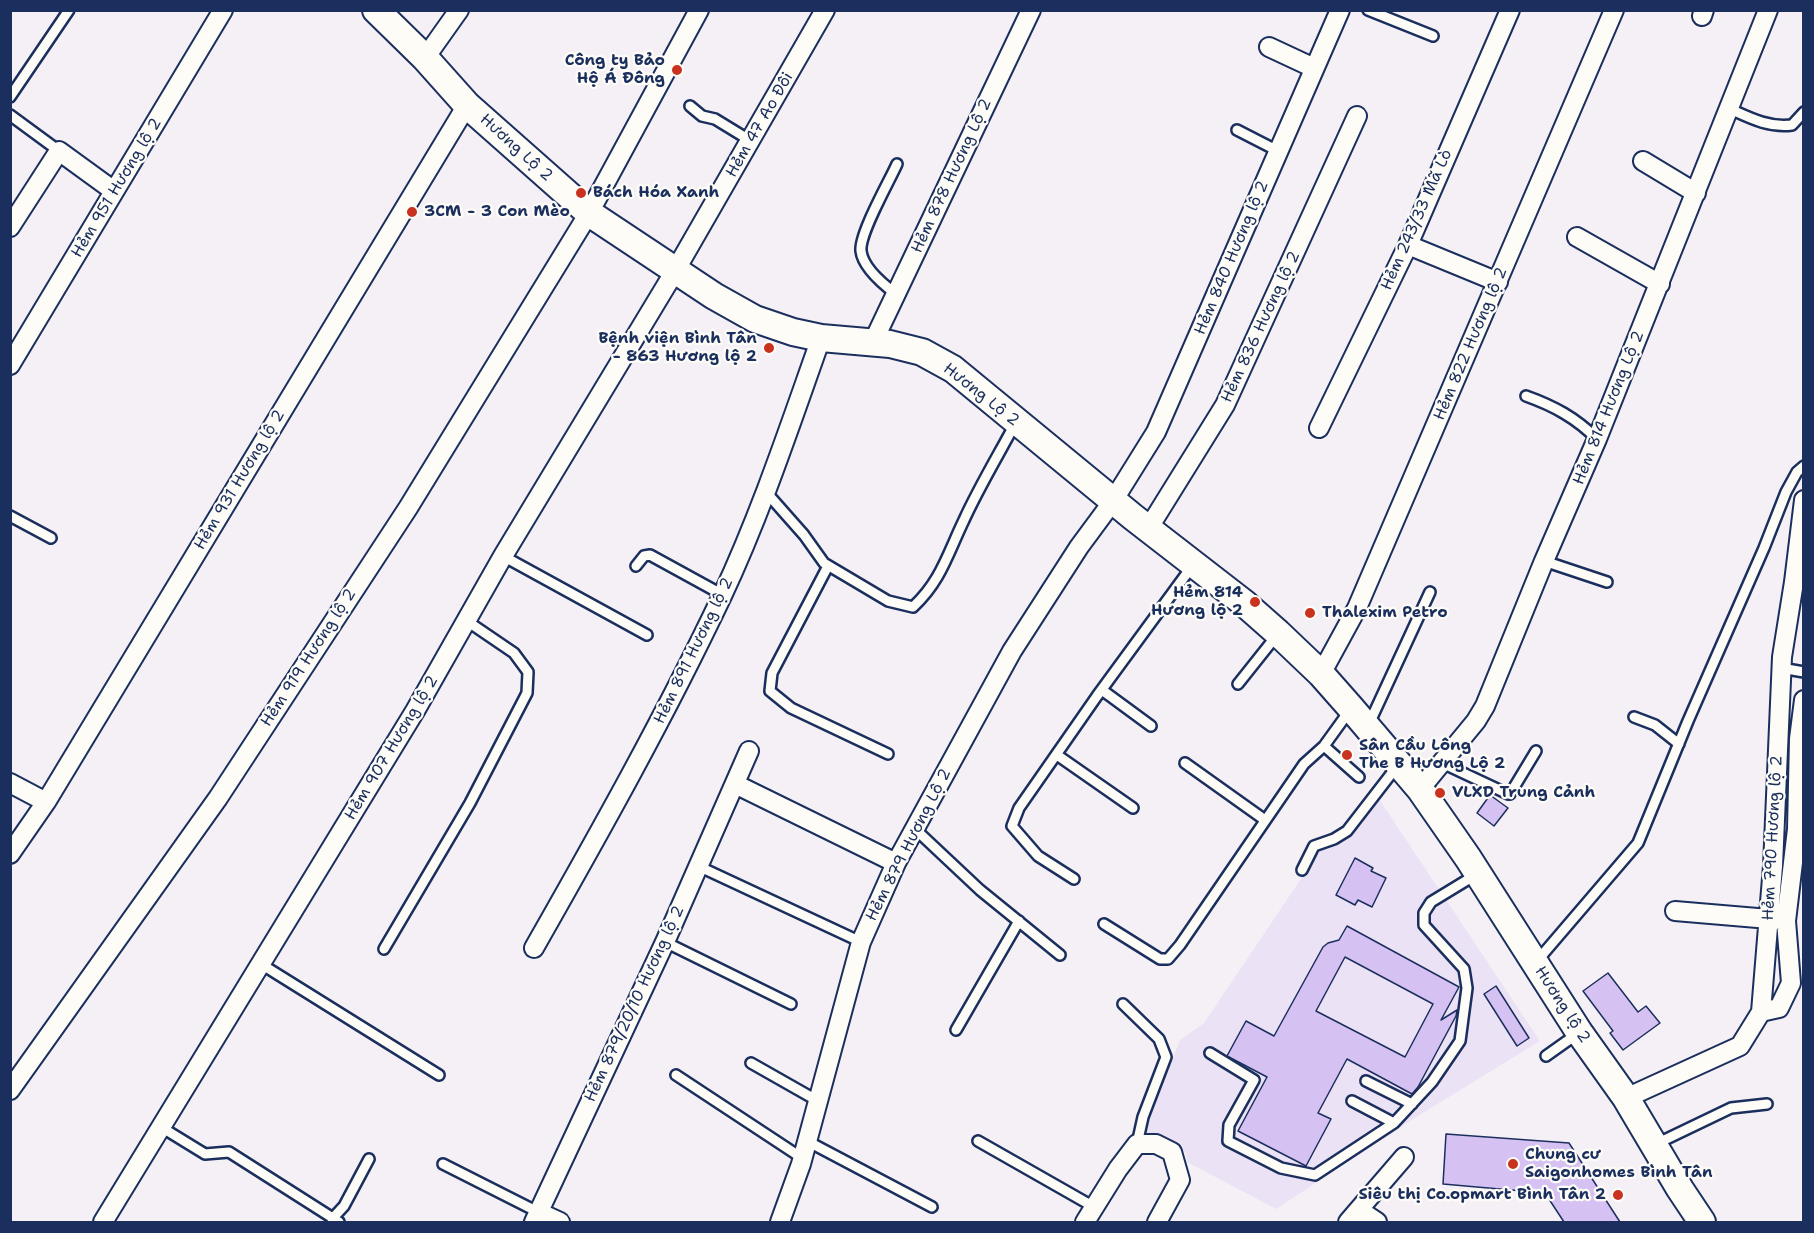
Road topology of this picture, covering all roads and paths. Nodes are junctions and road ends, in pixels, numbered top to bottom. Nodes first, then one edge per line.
1 (69, 10) edge
2 (223, 10) edge
3 (376, 10) edge
4 (459, 10) edge
5 (699, 10) edge
6 (825, 10) edge
7 (1031, 10) edge
8 (1340, 10) edge
9 (1368, 10) edge
10 (1510, 10) edge
11 (1614, 10) edge
12 (1768, 10) edge
13 (1432, 36) dead end
14 (1269, 47) dead end
15 (425, 58) junction
16 (1314, 68) junction
17 (10, 97) edge
18 (467, 105) junction
19 (690, 106) dead end
20 (1730, 109) junction
21 (1803, 112) edge
22 (10, 115) edge
23 (1357, 116) dead end
24 (1237, 130) dead end
25 (751, 141) junction
26 (59, 151) junction
27 (1278, 151) junction
28 (1643, 161) dead end
29 (897, 164) dead end
30 (114, 191) junction
31 (1696, 194) junction
32 (589, 213) junction
33 (10, 227) edge
34 (1577, 237) dead end
35 (1408, 245) junction
36 (675, 271) junction
37 (1498, 282) junction
38 (1660, 284) junction
39 (896, 294) junction
40 (821, 338) junction
41 (873, 342) junction
42 (10, 365) edge
43 (1526, 396) dead end
44 (1016, 422) junction
45 (1320, 428) dead end
46 (1598, 440) junction
47 (1803, 466) edge
48 (766, 492) junction
49 (1803, 500) edge
50 (1113, 501) junction
51 (10, 516) edge
52 (1149, 529) junction
53 (51, 538) dead end
54 (503, 556) junction
55 (1544, 561) junction
56 (1194, 564) junction
57 (636, 566) dead end
58 (828, 566) junction
59 (1607, 582) dead end
60 (1799, 583) edge
61 (1430, 592) dead end
62 (723, 595) junction
63 (467, 621) junction
64 (1278, 633) junction
65 (647, 635) dead end
66 (1781, 668) junction
67 (1803, 672) edge
68 (1321, 674) junction
69 (1238, 684) dead end
70 (1102, 690) junction
71 (1803, 700) edge
72 (1351, 708) junction
73 (1634, 717) dead end
74 (1151, 726) dead end
75 (1367, 729) junction
76 (1679, 744) junction
77 (1324, 746) junction
78 (749, 751) dead end
79 (1536, 751) dead end
80 (888, 754) dead end
81 (1057, 755) junction
82 (1185, 763) dead end
83 (1442, 763) junction
84 (1399, 764) junction
85 (1359, 777) dead end
86 (10, 783) edge
87 (735, 784) junction
88 (1420, 789) junction
89 (46, 802) junction
90 (1133, 808) dead end
91 (1265, 820) junction
92 (914, 828) junction
93 (10, 854) edge
94 (896, 864) junction
95 (698, 866) junction
96 (1302, 870) dead end
97 (1478, 873) junction
98 (1074, 879) dead end
99 (1675, 911) dead end
100 (1777, 920) junction
101 (1019, 921) junction
102 (1104, 924) dead end
103 (665, 942) junction
104 (861, 942) junction
105 (534, 948) dead end
106 (384, 949) dead end
107 (1060, 955) dead end
108 (261, 963) junction
109 (1535, 963) junction
110 (791, 1004) dead end
111 (1123, 1004) dead end
112 (1761, 1012) junction
113 (956, 1030) dead end
114 (1579, 1032) junction
115 (1210, 1053) dead end
116 (1546, 1056) dead end
117 (751, 1064) dead end
118 (676, 1075) dead end
119 (439, 1076) dead end
120 (1366, 1081) dead end
121 (10, 1090) edge
122 (1626, 1098) junction
123 (818, 1101) junction
124 (1352, 1101) dead end
125 (1412, 1104) junction
126 (1767, 1104) dead end
127 (1394, 1123) junction
128 (161, 1127) junction
129 (978, 1141) dead end
130 (1137, 1144) junction
131 (1654, 1145) junction
132 (805, 1150) junction
133 (1404, 1157) dead end
134 (369, 1159) dead end
135 (443, 1164) dead end
136 (932, 1207) dead end
137 (1090, 1215) edge
138 (1353, 1216) edge
139 (536, 1217) edge
140 (336, 1221) edge
141 (103, 1222) edge
142 (560, 1222) edge
143 (780, 1222) edge
144 (1157, 1222) edge
145 (1377, 1222) edge
146 (1702, 1222) edge

1 - 17 lane
2 - 30 street, Hẻm 951 Hương lộ 2
3 - 15 main road, Hương Lộ 2
4 - 15 street
5 - 32 street, Hẻm 919 Hương lộ 2
6 - 25 street, Hẻm 47 Ao Đôi
7 - 39 street, Hẻm 878 Hương Lộ 2
8 - 16 street, Hẻm 840 Hương lộ 2
9 - 13 lane
10 - 35 street, Hẻm 243/33 Mã Lò
11 - 37 street, Hẻm 822 Hương lộ 2
12 - 20 street, Hẻm 814 Hương Lộ 2
14 - 16 street
15 - 18 main road, Hương Lộ 2
16 - 27 street, Hẻm 840 Hương lộ 2
18 - 32 main road, Hương Lộ 2
18 - 89 street, Hẻm 931 Hương lộ 2
19 - 25 lane
20 - 21 lane
20 - 31 street, Hẻm 814 Hương Lộ 2
22 - 26 lane
23 - 52 street, Hẻm 836 Hương lộ 2
24 - 27 lane
25 - 36 street, Hẻm 47 Ao Đôi
26 - 30 street
26 - 33 street
27 - 50 street, Hẻm 840 Hương lộ 2
28 - 31 street
29 - 39 lane
30 - 42 street, Hẻm 951 Hương lộ 2
31 - 38 street, Hẻm 814 Hương Lộ 2
32 - 36 main road, Hương Lộ 2
32 - 121 street, Hẻm 919 Hương lộ 2
34 - 38 street
35 - 37 street
35 - 45 street, Hẻm 243/33 Mã Lò
36 - 40 main road, Hương Lộ 2
36 - 54 street, Hẻm 907 Hương lộ 2
37 - 68 street, Hẻm 822 Hương lộ 2
38 - 46 street, Hẻm 814 Hương Lộ 2
39 - 41 street, Hẻm 878 Hương Lộ 2
40 - 41 main road, Hương Lộ 2
40 - 48 street, Hẻm 891 Hương lộ 2
41 - 44 main road, Hương Lộ 2
43 - 46 lane
44 - 50 main road, Hương Lộ 2
44 - 58 lane
46 - 55 street, Hẻm 814 Hương Lộ 2
47 - 76 lane
48 - 58 lane
48 - 62 street, Hẻm 891 Hương lộ 2
49 - 60 street, Hẻm 790 Hương lộ 2
50 - 52 main road, Hương Lộ 2
50 - 92 street, Hẻm 879 Hương Lộ 2
51 - 53 lane
52 - 56 main road, Hương Lộ 2
54 - 63 street, Hẻm 907 Hương lộ 2
54 - 65 lane
55 - 59 lane
55 - 83 street, Hẻm 814 Hương Lộ 2
56 - 64 main road, Hương Lộ 2
56 - 70 lane
57 - 62 lane
58 - 80 lane
60 - 66 street, Hẻm 790 Hương lộ 2
61 - 75 lane
62 - 105 street, Hẻm 891 Hương lộ 2
63 - 106 lane
63 - 108 street, Hẻm 907 Hương lộ 2
64 - 68 main road, Hương Lộ 2
64 - 69 lane
66 - 67 lane
66 - 100 street, Hẻm 790 Hương lộ 2
68 - 72 main road, Hương Lộ 2
70 - 74 lane
70 - 81 lane
71 - 100 street
72 - 75 main road, Hương Lộ 2
72 - 77 lane
73 - 76 lane
75 - 84 main road, Hương Lộ 2
76 - 109 lane
77 - 85 lane
77 - 91 lane
78 - 87 street, Hẻm 879/20/10 Hương lộ 2
79 - 83 lane
81 - 90 lane
81 - 98 lane
82 - 91 lane
83 - 88 street, Hẻm 814 Hương Lộ 2
84 - 88 main road, Hương Lộ 2
84 - 96 lane
86 - 89 street
87 - 94 street
87 - 95 street, Hẻm 879/20/10 Hương lộ 2
88 - 97 main road, Hương lộ 2
89 - 93 street, Hẻm 931 Hương lộ 2
91 - 102 lane
92 - 94 street, Hẻm 879 Hương Lộ 2
92 - 101 lane
94 - 104 street, Hẻm 879 Hương Lộ 2
95 - 103 street, Hẻm 879/20/10 Hương lộ 2
95 - 104 lane
97 - 109 main road, Hương lộ 2
97 - 125 lane
99 - 100 street
100 - 112 street, Hẻm 790 Hương lộ 2
100 - 112 street
101 - 107 lane
101 - 113 lane
103 - 110 lane
103 - 139 street, Hẻm 879/20/10 Hương lộ 2
104 - 123 street, Hẻm 879 Hương Lộ 2
108 - 119 lane
108 - 128 street, Hẻm 907 Hương lộ 2
109 - 114 main road, Hương lộ 2
111 - 130 lane
112 - 122 street, Hẻm 790 Hương lộ 2
114 - 116 lane
114 - 122 main road, Hương lộ 2
115 - 127 lane
117 - 123 lane
118 - 132 lane
120 - 125 lane
122 - 131 main road, Hương lộ 2
123 - 132 street, Hẻm 879 Hương Lộ 2
124 - 127 lane
125 - 127 lane
126 - 131 lane
128 - 140 lane
128 - 141 street, Hẻm 907 Hương lộ 2
129 - 137 lane
130 - 137 street
130 - 144 street
131 - 146 main road, Hương lộ 2
132 - 136 lane
132 - 143 street, Hẻm 879 Hương Lộ 2
133 - 138 street
134 - 140 lane
135 - 139 lane
138 - 145 street
139 - 142 street

